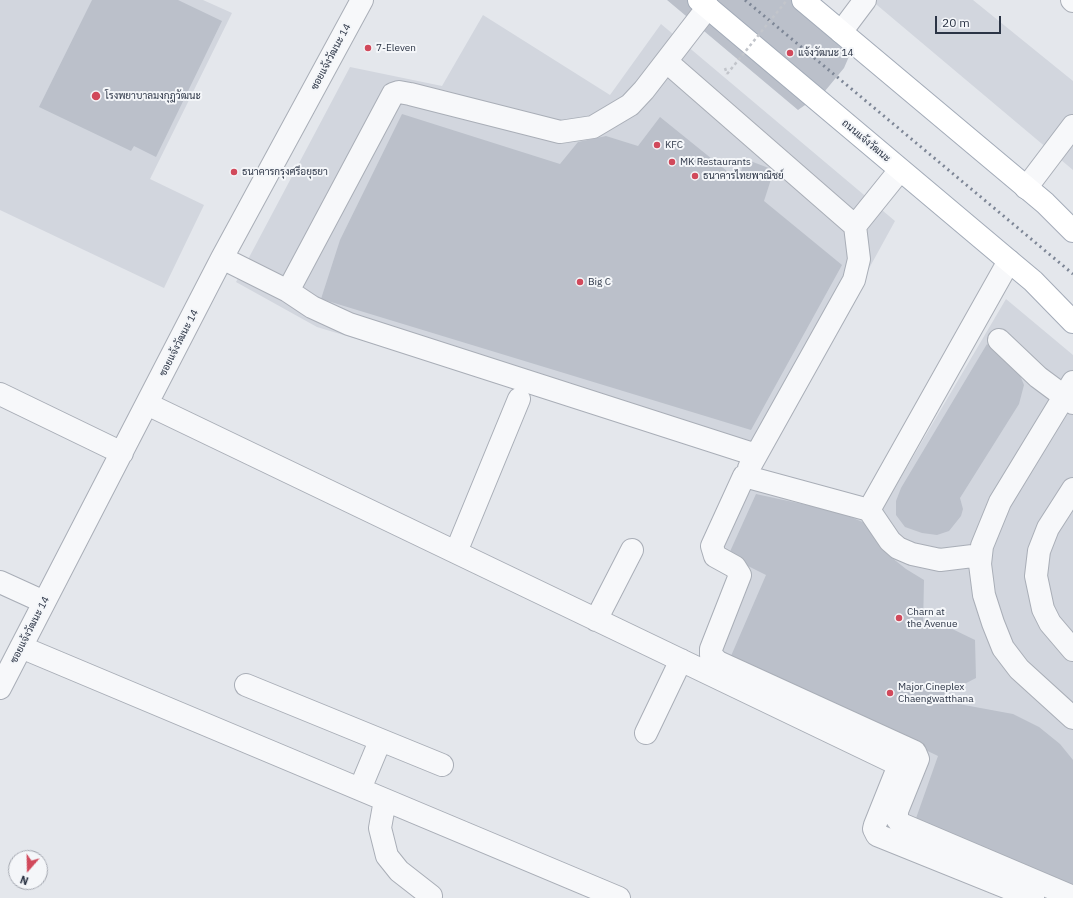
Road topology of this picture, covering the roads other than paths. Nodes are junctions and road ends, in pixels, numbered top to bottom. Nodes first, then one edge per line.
1 (362, 0) edge
2 (803, 0) edge
3 (866, 0) edge
4 (703, 4) edge
5 (841, 32) junction
6 (667, 62) junction
7 (1073, 126) edge
8 (900, 170) junction
9 (1026, 188) junction
10 (1045, 204) junction
11 (1073, 222) edge
12 (855, 226) junction
13 (1073, 231) edge
14 (222, 258) junction
15 (1009, 261) junction
16 (1033, 281) junction
17 (288, 291) junction
18 (1073, 308) edge
19 (1073, 322) edge
20 (999, 340) dead end
21 (0, 394) edge
22 (1070, 394) edge
23 (519, 399) dead end
24 (147, 404) junction
25 (122, 452) junction
26 (756, 455) junction
27 (744, 476) junction
28 (1073, 489) edge
29 (869, 510) junction
30 (632, 550) dead end
31 (456, 552) junction
32 (981, 555) junction
33 (0, 582) edge
34 (44, 602) junction
35 (596, 620) junction
36 (21, 647) junction
37 (1073, 650) edge
38 (681, 660) junction
39 (246, 685) dead end
40 (0, 688) edge
41 (1073, 718) edge
42 (646, 733) dead end
43 (380, 741) junction
44 (442, 765) dead end
45 (360, 789) junction
46 (385, 800) junction
47 (431, 896) dead end
48 (1073, 897) edge
49 (619, 898) edge
50 (1033, 898) edge

1 - 14 street, ซอยแจ้งวัฒนะ 14
2 - 5 main road
3 - 5 street
4 - 6 street
4 - 8 main road, ถนนแจ้งวัฒนะ
5 - 9 main road
6 - 12 street
6 - 17 street
7 - 9 street
8 - 12 street
8 - 15 main road, ถนนแจ้งวัฒนะ
9 - 10 main road
10 - 11 main road
10 - 13 main road
12 - 26 street
14 - 17 street
14 - 24 street, ซอยแจ้งวัฒนะ 14
15 - 16 main road, ถนนแจ้งวัฒนะ
15 - 29 street
16 - 18 main road, ถนนแจ้งวัฒนะ
16 - 19 main road, ถนนแจ้งวัฒนะ
17 - 26 street
20 - 22 street
21 - 25 street
22 - 32 street
23 - 31 street
24 - 25 street, ซอยแจ้งวัฒนะ 14
24 - 31 street
25 - 34 street, ซอยแจ้งวัฒนะ 14
26 - 27 street
27 - 29 street
27 - 48 street
28 - 37 street
29 - 32 street
30 - 35 street
31 - 35 street
32 - 41 street
33 - 34 street
34 - 36 street, ซอยแจ้งวัฒนะ 14
35 - 38 street
36 - 40 street, ซอยแจ้งวัฒนะ 14
36 - 45 street
38 - 42 street
38 - 50 street
39 - 43 street
43 - 44 street
43 - 45 street
45 - 46 street
46 - 47 street
46 - 49 street

